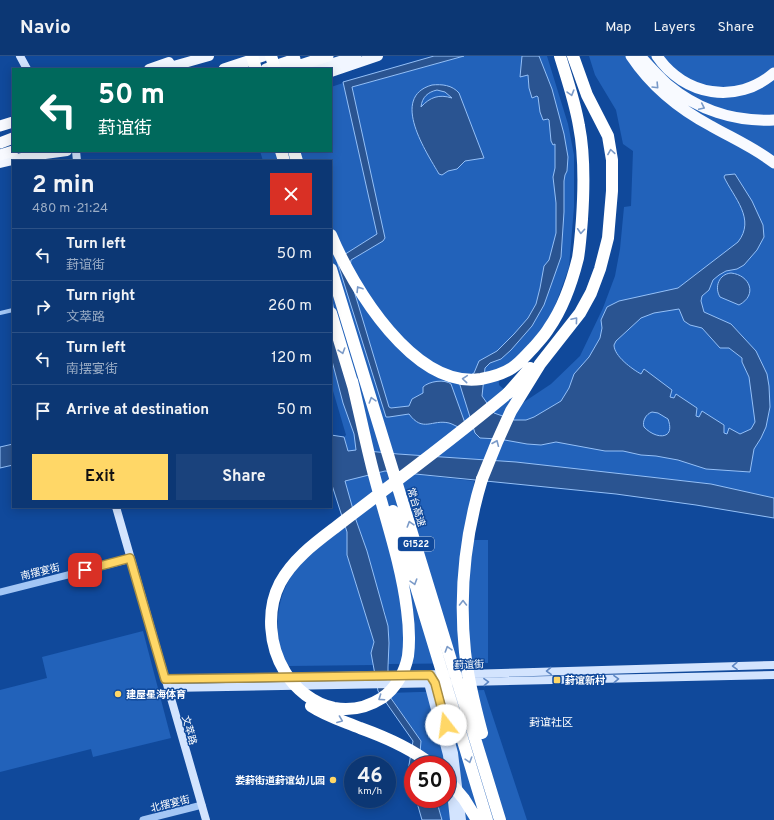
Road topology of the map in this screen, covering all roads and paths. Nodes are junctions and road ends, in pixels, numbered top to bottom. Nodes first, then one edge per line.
1 (20, 56) edge
2 (188, 56) edge
3 (209, 56) edge
4 (252, 56) edge
5 (264, 56) edge
6 (271, 56) edge
7 (305, 56) edge
8 (328, 56) edge
9 (356, 56) edge
10 (378, 56) edge
11 (560, 56) edge
12 (573, 56) edge
13 (631, 56) edge
14 (640, 56) edge
15 (657, 56) edge
16 (26, 68) edge
17 (152, 68) edge
18 (167, 68) edge
19 (227, 68) edge
20 (256, 68) edge
21 (269, 68) edge
22 (269, 68) edge
23 (275, 68) edge
24 (291, 68) edge
25 (317, 68) edge
26 (332, 72) edge
27 (774, 73) edge
28 (774, 120) edge
29 (12, 122) edge
30 (0, 126) edge
31 (12, 126) edge
32 (0, 132) edge
33 (12, 138) edge
34 (0, 143) edge
35 (26, 152) edge
36 (54, 152) edge
37 (0, 155) edge
38 (16, 155) edge
39 (0, 163) edge
40 (774, 163) edge
41 (332, 237) edge
42 (332, 272) edge
43 (12, 310) edge
44 (0, 313) edge
45 (332, 316) edge
46 (549, 328) junction
47 (562, 335) junction
48 (352, 381) junction
49 (505, 391) junction
50 (116, 508) edge
51 (130, 558) junction
52 (0, 592) edge
53 (774, 665) edge
54 (774, 675) edge
55 (165, 679) junction
56 (372, 680) junction
57 (431, 680) junction
58 (168, 688) junction
59 (420, 756) edge
60 (456, 790) edge
61 (202, 805) junction
62 (143, 820) edge
63 (206, 820) edge
64 (454, 820) edge
65 (462, 820) edge
66 (477, 820) edge
67 (487, 820) edge
68 (501, 820) edge

1 - 16 main road
2 - 17 main road
3 - 18 main road
4 - 20 highway, bridge
5 - 19 highway
5 - 21 highway
6 - 23 highway, bridge
7 - 22 highway
8 - 24 highway
9 - 25 main road
10 - 26 main road
11 -> 46 highway
47 -> 12 highway
13 -> 40 highway
14 -> 28 highway
15 - 27 highway
29 - 30 highway
31 - 32 main road
33 - 34 highway
35 - 38 main road
36 - 38 main road
37 - 38 highway
38 - 39 main road
46 -> 41 highway
68 -> 42 highway, 常台高速 / G1522, bridge
43 - 44 street
45 -> 48 highway, G1522, bridge
46 - 49 highway
47 - 49 highway
68 -> 47 highway, bridge
48 -> 49 highway, bridge
48 -> 67 highway, G1522, bridge
49 -> 59 highway, bridge
50 - 51 main road, 文萃路
51 - 52 street, 南摆宴街
51 - 55 main road, 文萃路
53 -> 57 main road, 葑谊街
57 -> 54 main road, 葑谊街
55 - 56 main road, 葑谊街
55 - 58 main road, 文萃路
56 - 57 main road, 葑谊街
56 - 58 main road, 葑谊街
57 - 64 main road
57 - 65 main road
58 - 61 main road, 文萃路
60 - 66 highway, bridge
61 - 62 street, 北摆宴街
61 - 63 main road, 文萃路

